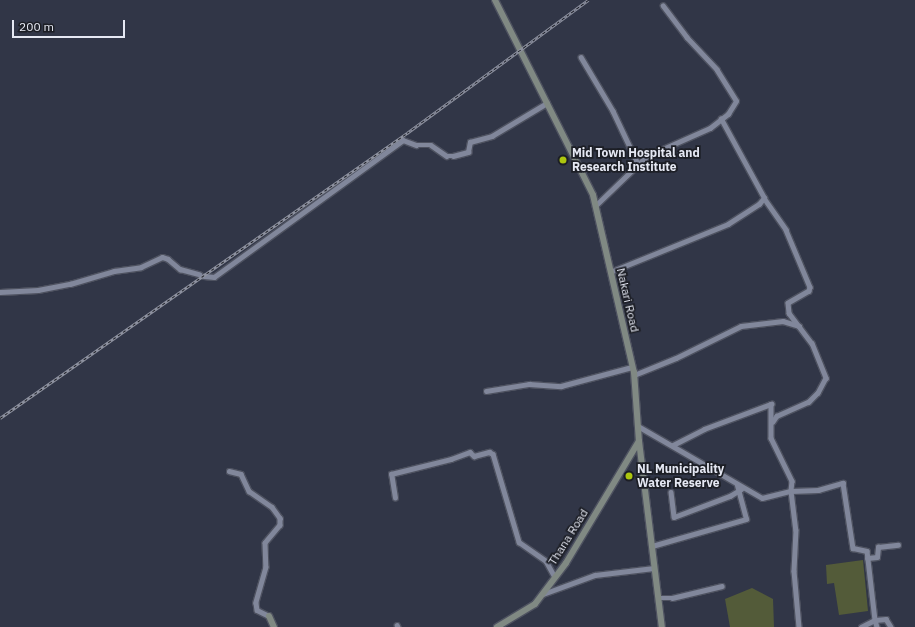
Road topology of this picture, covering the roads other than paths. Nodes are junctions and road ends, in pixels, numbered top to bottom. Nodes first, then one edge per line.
1 (495, 0) edge
2 (663, 6) dead end
3 (582, 57) dead end
4 (547, 103) junction
5 (721, 119) junction
6 (638, 164) junction
7 (764, 198) junction
8 (595, 206) junction
9 (610, 272) junction
10 (199, 274) dead end
11 (204, 276) dead end
12 (0, 292) edge
13 (799, 326) junction
14 (632, 367) junction
15 (634, 375) junction
16 (486, 391) dead end
17 (773, 422) junction
18 (638, 426) junction
19 (639, 440) junction
20 (673, 445) junction
21 (628, 459) junction
22 (642, 462) junction
23 (229, 471) dead end
24 (741, 489) junction
25 (791, 491) junction
26 (671, 492) dead end
27 (395, 498) dead end
28 (898, 545) dead end
29 (652, 546) junction
30 (867, 558) junction
31 (654, 568) junction
32 (555, 577) junction
33 (722, 586) dead end
34 (542, 595) junction
35 (658, 598) junction
36 (269, 616) joint
37 (875, 620) junction
38 (499, 626) edge
39 (274, 627) edge
40 (662, 627) edge
41 (799, 627) edge
42 (861, 627) edge
43 (877, 627) edge
44 (891, 627) edge

1 - 4 street, Nakari Road
2 - 5 street
3 - 6 street
4 - 8 street, Nakari Road
4 - 11 street
5 - 6 street
5 - 7 street
6 - 8 street
7 - 9 street
7 - 13 street
8 - 9 street, Nakari Road
9 - 14 street, Nakari Road
10 - 12 street
13 - 15 street
13 - 17 street
14 - 15 street, Nakari Road
14 - 16 street
15 - 18 street, Nakari Road
17 - 20 street
17 - 25 street
18 - 19 street, Nakari Road
18 - 20 street
19 - 21 street, Thana Road
19 - 22 street, Nakari Road
20 - 24 street
21 - 22 street
21 - 32 street, Thana Road
22 - 29 street, Nakari Road
23 - 36 street
24 - 25 street
24 - 26 street
24 - 29 street
25 - 30 street
25 - 41 street
27 - 32 street
28 - 30 street
29 - 31 street, Nakari Road
30 - 37 street
31 - 34 street
31 - 35 street, Nakari Road
32 - 34 street, Thana Road
33 - 35 street
34 - 38 street, Thana Road
35 - 40 street, Nakari Road
36 - 39 street
37 - 42 street
37 - 43 street
37 - 44 street

